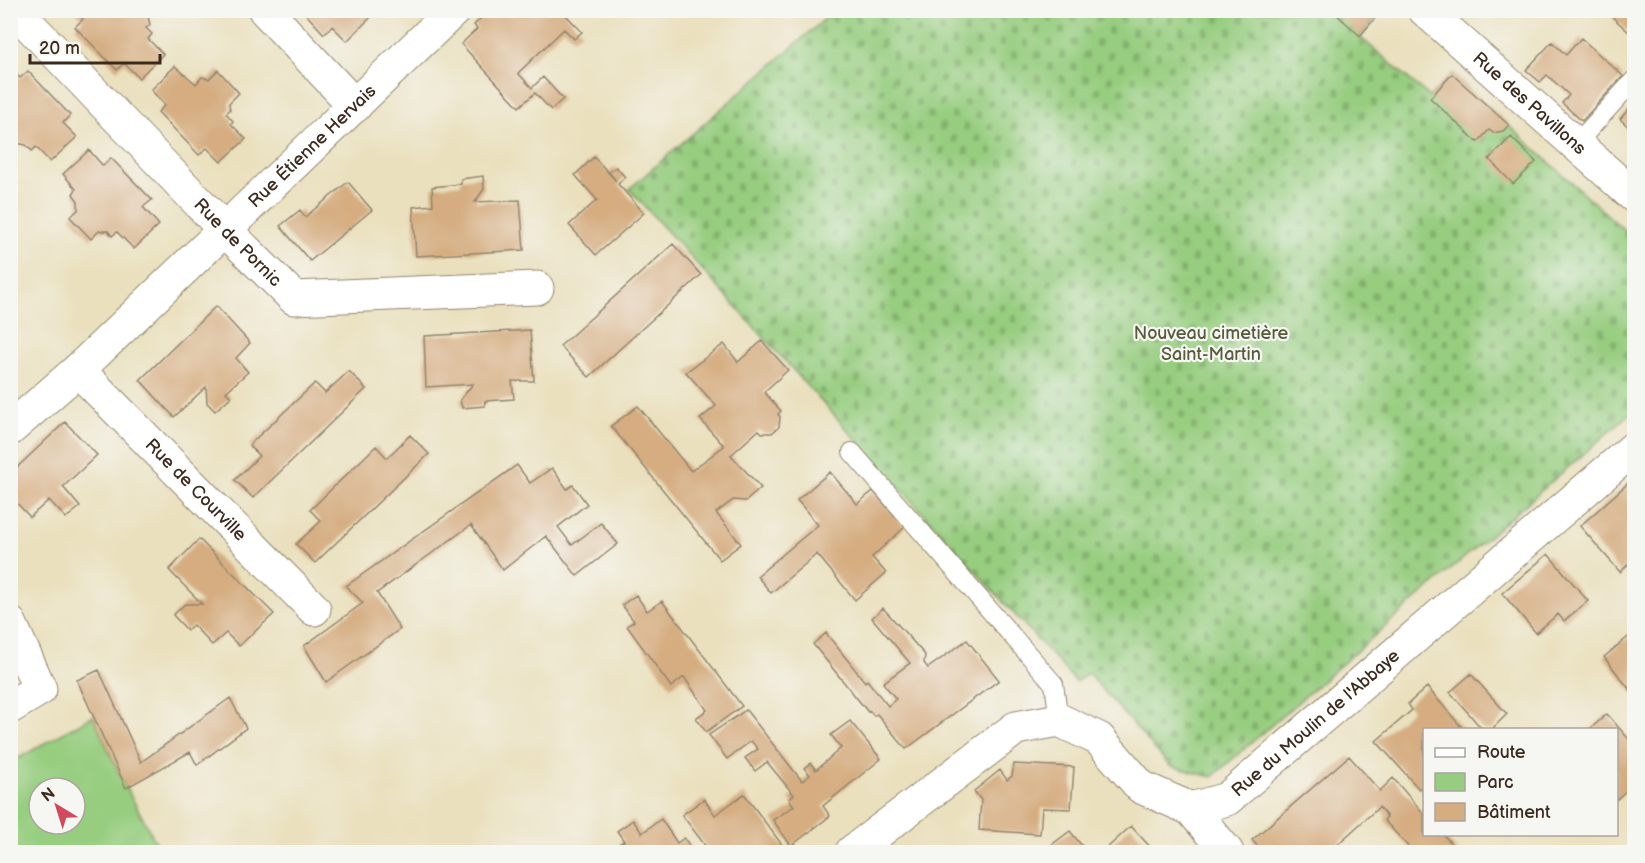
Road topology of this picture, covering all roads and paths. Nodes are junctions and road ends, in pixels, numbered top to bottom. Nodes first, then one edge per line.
1 (15, 10) edge
2 (264, 10) edge
3 (454, 10) edge
4 (1425, 10) edge
5 (1635, 80) edge
6 (354, 106) junction
7 (1577, 143) junction
8 (1635, 196) edge
9 (225, 230) junction
10 (537, 288) dead end
11 (78, 370) junction
12 (10, 429) edge
13 (1635, 448) edge
14 (852, 452) dead end
15 (314, 609) dead end
16 (10, 623) edge
17 (10, 707) edge
18 (1059, 720) junction
19 (1191, 809) junction
20 (852, 852) edge
21 (1227, 852) edge

1 - 9 street, Rue de Pornic
2 - 6 street
3 - 6 street, Rue Étienne Hervais
4 - 7 street, Rue des Pavillons
5 - 7 lane
6 - 9 street, Rue Étienne Hervais
7 - 8 street, Rue des Pavillons
9 - 10 street, Rue de Pornic
9 - 11 street, Rue Étienne Hervais
11 - 12 street, Rue Étienne Hervais
11 - 15 street, Rue de Courville
13 - 19 street, Rue du Moulin de l'Abbaye
14 - 18 lane
16 - 17 street
18 - 19 street
18 - 20 street
19 - 21 street

